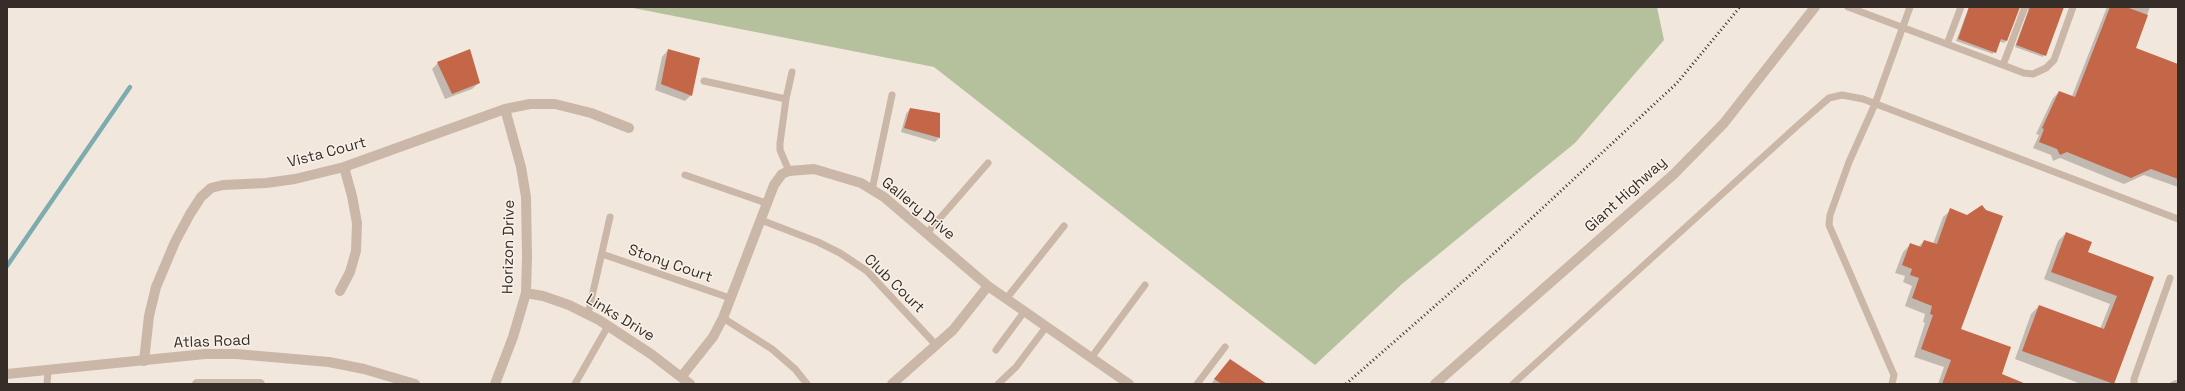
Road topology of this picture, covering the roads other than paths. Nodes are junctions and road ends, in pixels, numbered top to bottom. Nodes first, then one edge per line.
1 (1815, 7) edge
2 (1848, 7) edge
3 (1910, 7) edge
4 (1961, 7) edge
5 (2025, 7) edge
6 (2073, 7) edge
7 (1903, 27) junction
8 (1947, 44) junction
9 (2003, 65) junction
10 (792, 72) dead end
11 (704, 81) dead end
12 (892, 95) dead end
13 (786, 99) junction
14 (1875, 104) junction
15 (506, 109) junction
16 (629, 128) dead end
17 (988, 163) dead end
18 (344, 167) junction
19 (789, 171) junction
20 (685, 175) dead end
21 (872, 190) junction
22 (766, 203) junction
23 (610, 217) dead end
24 (2178, 218) edge
25 (761, 220) junction
26 (1064, 226) dead end
27 (927, 233) junction
28 (602, 254) junction
29 (2170, 278) dead end
30 (1145, 285) dead end
31 (988, 286) junction
32 (340, 291) dead end
33 (526, 293) junction
34 (730, 298) junction
35 (1006, 299) junction
36 (1024, 312) junction
37 (588, 314) junction
38 (723, 318) junction
39 (608, 326) junction
40 (1046, 327) junction
41 (937, 346) junction
42 (1224, 347) dead end
43 (996, 350) dead end
44 (1091, 358) junction
45 (144, 361) junction
46 (48, 371) junction
47 (7, 374) edge
48 (682, 376) junction
49 (47, 384) edge
50 (197, 384) edge
51 (260, 384) edge
52 (415, 384) edge
53 (494, 384) edge
54 (575, 384) edge
55 (690, 384) edge
56 (807, 384) edge
57 (892, 384) edge
58 (998, 384) edge
59 (1129, 384) edge
60 (1196, 384) edge
61 (1436, 384) edge
62 (1514, 384) edge
63 (1892, 384) edge
64 (2134, 384) edge

1 - 61 street, Giant Highway
2 - 7 lane
3 - 7 lane
4 - 8 lane
5 - 9 lane
6 - 9 lane
7 - 8 lane
7 - 14 lane
8 - 9 lane
10 - 13 lane
11 - 13 lane
12 - 21 lane
13 - 19 lane
14 - 24 lane
14 - 62 lane
14 - 63 lane
15 - 16 street, Vista Court
15 - 18 street, Vista Court
15 - 33 street, Horizon Drive
17 - 27 lane
18 - 32 street
18 - 45 street, Vista Court
19 - 21 street, Gallery Drive
19 - 22 street
20 - 22 lane
21 - 27 street, Gallery Drive
22 - 25 street
23 - 28 lane
25 - 34 street
25 - 41 lane, Club Court
26 - 35 lane
27 - 31 street, Gallery Drive
28 - 34 lane, Stony Court
28 - 37 lane
29 - 64 lane
30 - 44 lane
31 - 35 street, Gallery Drive
31 - 41 street
33 - 37 street, Links Drive
33 - 53 street, Horizon Drive
34 - 38 street
35 - 36 street, Gallery Drive
36 - 40 street, Gallery Drive
36 - 43 lane
37 - 39 street, Links Drive
38 - 48 street
38 - 56 lane
39 - 48 street, Links Drive
39 - 54 lane
40 - 44 street, Gallery Drive
40 - 58 lane
41 - 57 street
42 - 60 lane
44 - 59 street, Gallery Drive
45 - 46 street, Atlas Road
45 - 52 street, Atlas Road
46 - 47 street, Atlas Road
46 - 49 lane
48 - 55 street, Links Drive
50 - 51 street

